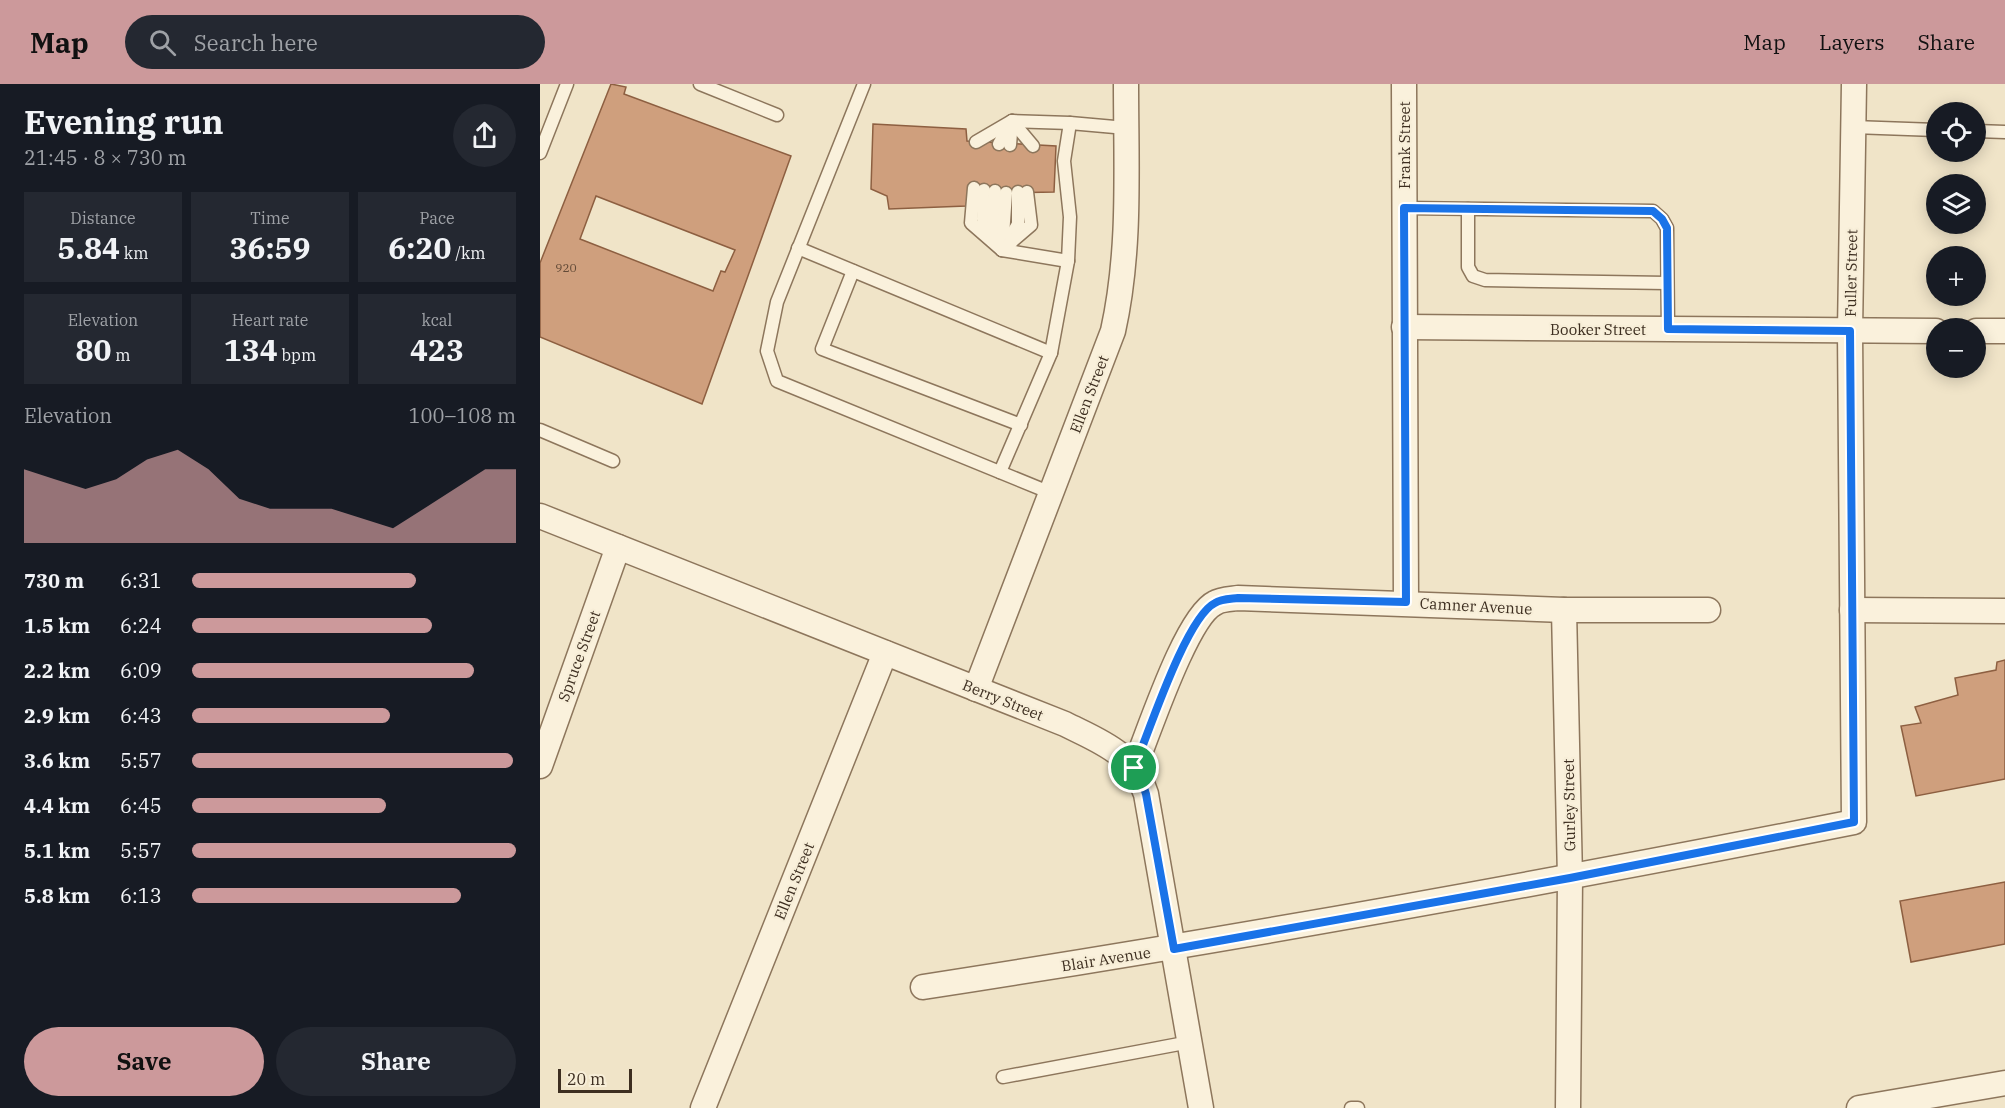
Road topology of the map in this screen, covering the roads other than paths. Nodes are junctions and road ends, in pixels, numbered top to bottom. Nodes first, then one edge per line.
1 (567, 84) edge
2 (700, 84) edge
3 (864, 84) edge
4 (1126, 84) edge
5 (1404, 84) edge
6 (1854, 84) edge
7 (777, 115) dead end
8 (540, 116) edge
9 (553, 121) junction
10 (1012, 121) junction
11 (1071, 123) junction
12 (1853, 127) junction
13 (1126, 128) junction
14 (1926, 130) edge
15 (1986, 131) edge
16 (2005, 132) edge
17 (1005, 144) junction
18 (540, 153) edge
19 (1001, 191) junction
20 (1404, 208) junction
21 (1468, 209) junction
22 (798, 248) junction
23 (1002, 250) junction
24 (1068, 261) junction
25 (853, 271) junction
26 (1667, 283) junction
27 (1404, 327) junction
28 (1668, 329) junction
29 (1850, 331) junction
30 (1926, 331) edge
31 (1986, 331) edge
32 (2005, 331) edge
33 (1051, 353) junction
34 (1020, 425) junction
35 (540, 430) edge
36 (613, 461) dead end
37 (1000, 472) junction
38 (1051, 493) junction
39 (540, 516) edge
40 (618, 547) junction
41 (1406, 602) junction
42 (1564, 610) junction
43 (1708, 610) dead end
44 (1852, 610) junction
45 (2005, 611) edge
46 (885, 653) junction
47 (976, 689) junction
48 (540, 766) edge
49 (1134, 768) junction
50 (1854, 822) joint
51 (1570, 878) junction
52 (1174, 949) junction
53 (923, 987) dead end
54 (1190, 1042) junction
55 (1003, 1077) dead end
56 (2005, 1083) edge
57 (703, 1108) edge
58 (1201, 1108) edge
59 (1351, 1108) edge
60 (1358, 1108) edge
61 (1568, 1108) edge
62 (1859, 1108) edge

1 - 9 lane
2 - 7 lane
3 - 22 lane
4 - 13 street, Ellen Street
5 - 20 street, Frank Street
6 - 12 street, Fuller Street
8 - 9 lane
9 - 18 lane
10 - 11 lane
10 - 17 lane
10 - 17 lane
10 - 17 lane
11 - 13 lane
11 - 24 lane
12 - 14 lane
12 - 29 street, Fuller Street
13 - 38 street, Ellen Street
15 - 16 lane
19 - 23 lane
19 - 23 lane
19 - 23 lane
20 - 21 lane
20 - 27 street, Frank Street
21 - 26 lane
21 - 26 lane
22 - 25 lane
22 - 37 lane
23 - 24 lane
24 - 33 lane
25 - 33 lane
25 - 34 lane
26 - 28 lane
27 - 28 street, Booker Street
27 - 41 street, Frank Street
28 - 29 street, Booker Street
29 - 30 street, Booker Street
29 - 44 street, Fuller Street
31 - 32 street
33 - 34 lane
34 - 37 lane
35 - 36 lane
37 - 38 lane
38 - 47 street, Ellen Street
39 - 40 street, Berry Street
40 - 46 street, Berry Street
40 - 48 street, Spruce Street
41 - 42 street, Camner Avenue
41 - 49 street, Camner Avenue
42 - 43 street, Camner Avenue
42 - 51 street, Gurley Street
44 - 45 street
44 - 50 street, Fuller Street
46 - 47 street, Berry Street
46 - 57 street, Ellen Street
47 - 49 street, Berry Street
49 - 52 street, Berry Street
50 - 51 street, Blair Avenue
51 - 52 street, Blair Avenue
51 - 61 street, Gurley Street
52 - 53 street, Blair Avenue
52 - 54 street, Berry Street
54 - 55 lane
54 - 58 street, Berry Street
56 - 62 street
59 - 60 lane

